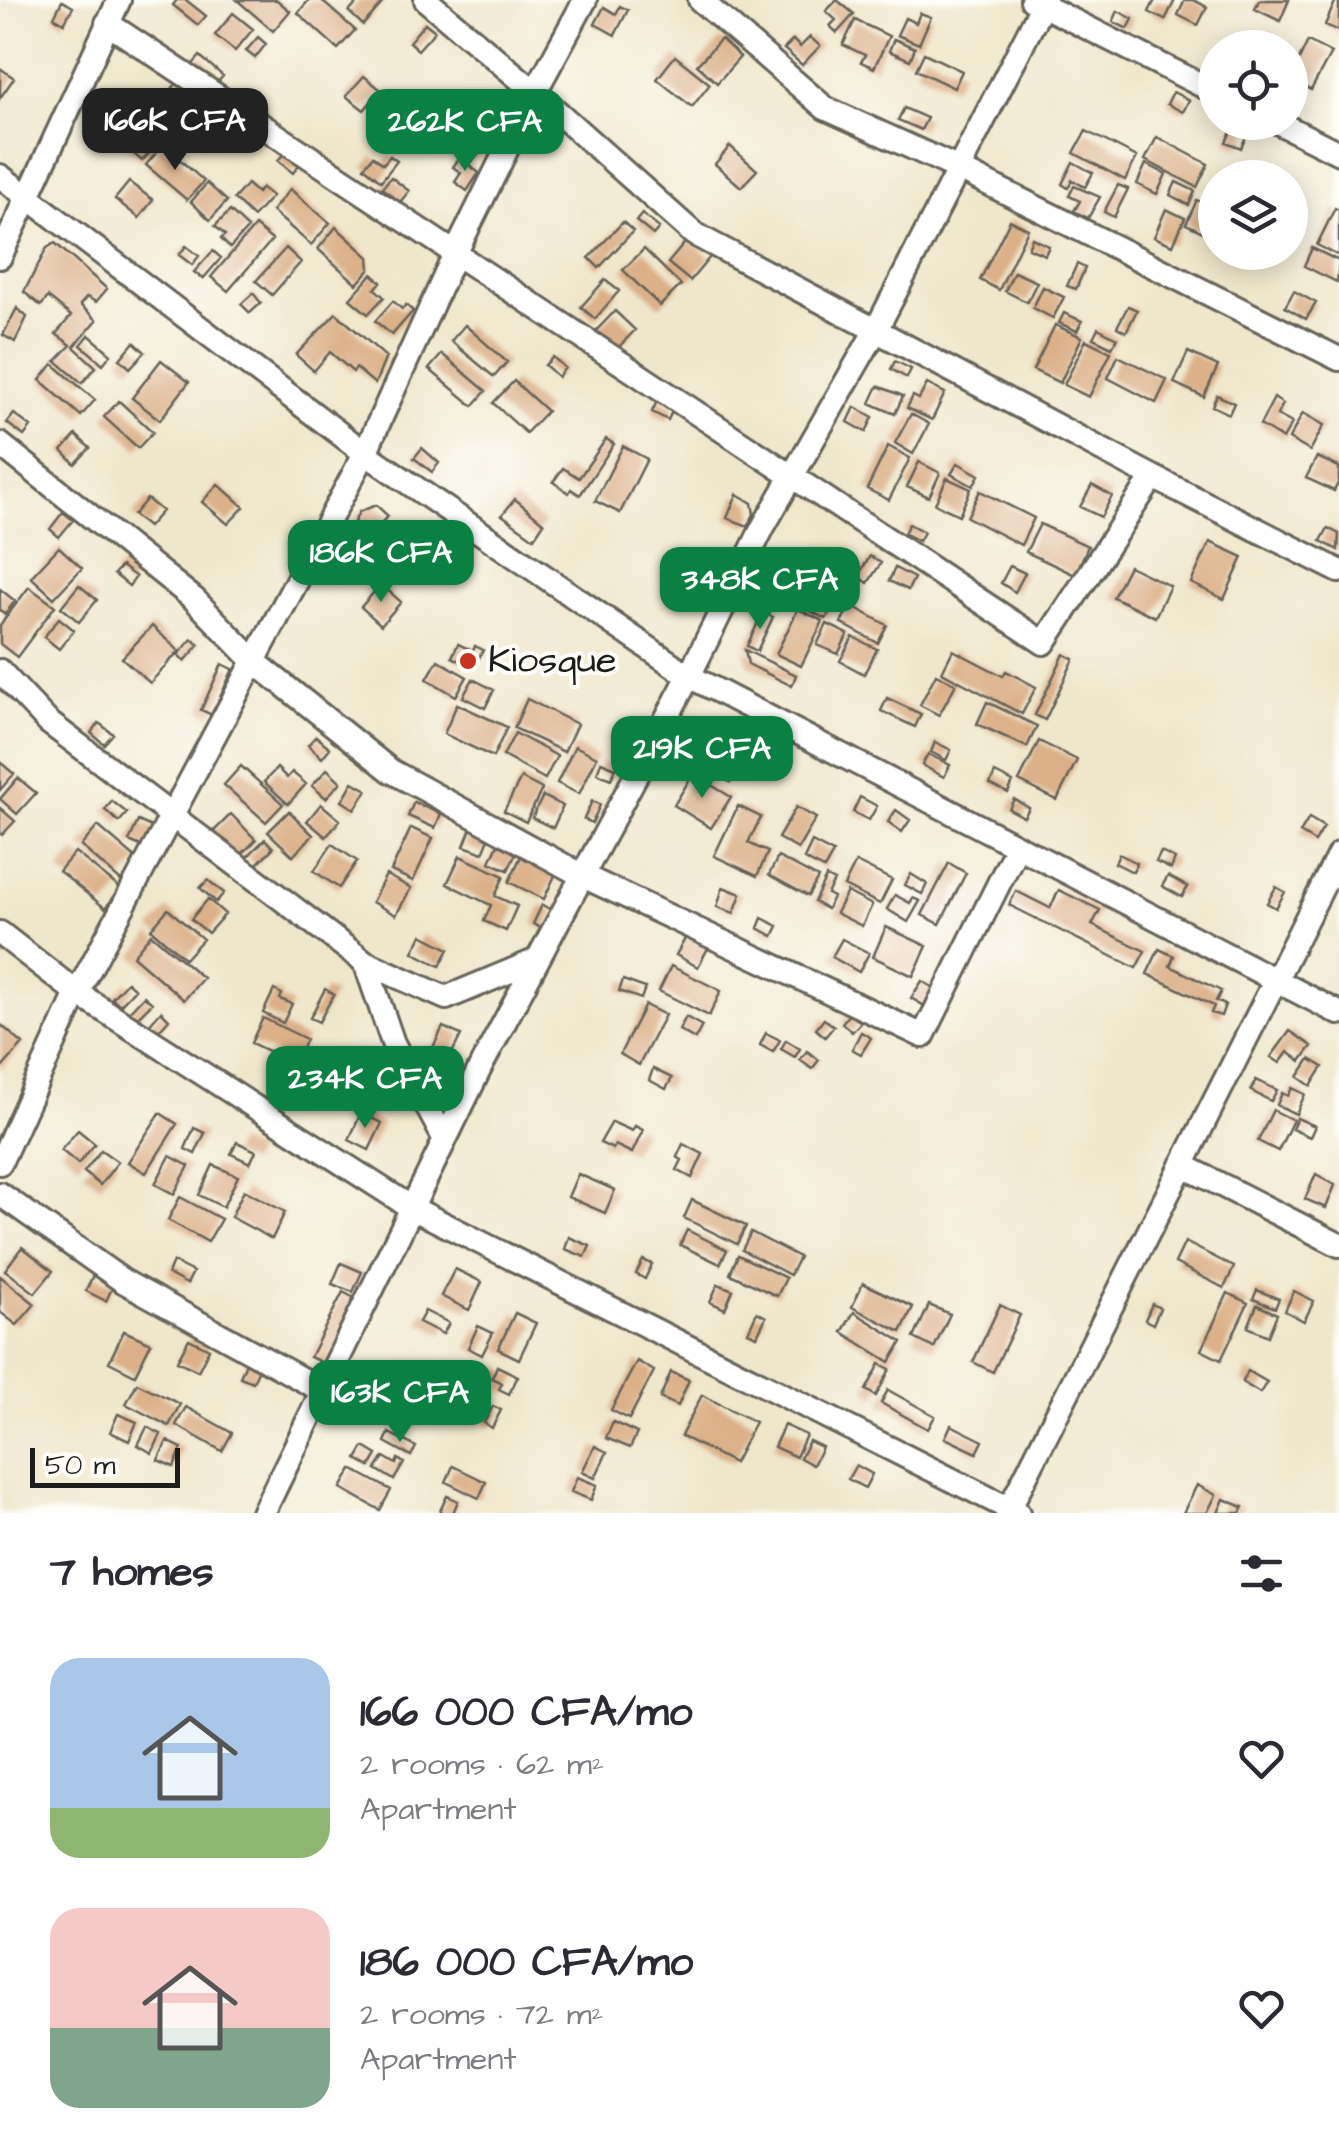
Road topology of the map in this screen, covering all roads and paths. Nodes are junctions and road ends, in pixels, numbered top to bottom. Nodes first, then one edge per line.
1 (119, 0) edge
2 (426, 0) edge
3 (586, 0) edge
4 (700, 0) edge
5 (1039, 2) edge
6 (107, 23) junction
7 (1198, 83) edge
8 (535, 92) junction
9 (1308, 137) edge
10 (1339, 153) edge
11 (957, 168) junction
12 (0, 176) edge
13 (28, 199) junction
14 (456, 254) junction
15 (0, 258) edge
16 (876, 330) junction
17 (1339, 359) edge
18 (0, 444) edge
19 (365, 453) junction
20 (793, 477) junction
21 (1153, 477) junction
22 (1339, 571) edge
23 (255, 662) junction
24 (0, 672) edge
25 (689, 676) junction
26 (172, 817) junction
27 (1017, 847) junction
28 (1339, 854) edge
29 (582, 876) junction
30 (0, 934) edge
31 (538, 960) junction
32 (365, 962) junction
33 (1274, 982) junction
34 (77, 993) junction
35 (1339, 1014) edge
36 (444, 1140) junction
37 (0, 1164) edge
38 (1182, 1165) junction
39 (0, 1194) edge
40 (412, 1208) junction
41 (1339, 1244) edge
42 (323, 1390) junction
43 (1012, 1512) edge
44 (263, 1513) edge

1 - 6 street
2 - 8 street
3 - 8 street
4 - 11 street
5 - 7 street
5 - 11 street
6 - 13 street
6 - 14 street
8 - 14 street
8 - 16 street
9 - 10 street
11 - 16 street
11 - 17 street
12 - 13 street
13 - 15 street
13 - 19 street
14 - 19 street
14 - 20 street
16 - 20 street
16 - 21 street
18 - 23 street
19 - 23 street
19 - 25 street
20 - 21 street
20 - 25 street
21 - 22 street
23 - 26 street
23 - 29 street
24 - 26 street
25 - 27 street
25 - 29 street
26 - 32 street
26 - 34 street
27 - 29 street
27 - 33 street
28 - 33 street
29 - 31 street
30 - 34 street
31 - 32 street
31 - 36 street
32 - 36 street
33 - 35 street
33 - 38 street
34 - 37 street
34 - 40 street
36 - 40 street
38 - 41 street
38 - 43 street
39 - 42 street
40 - 42 street
40 - 43 street
42 - 44 street

